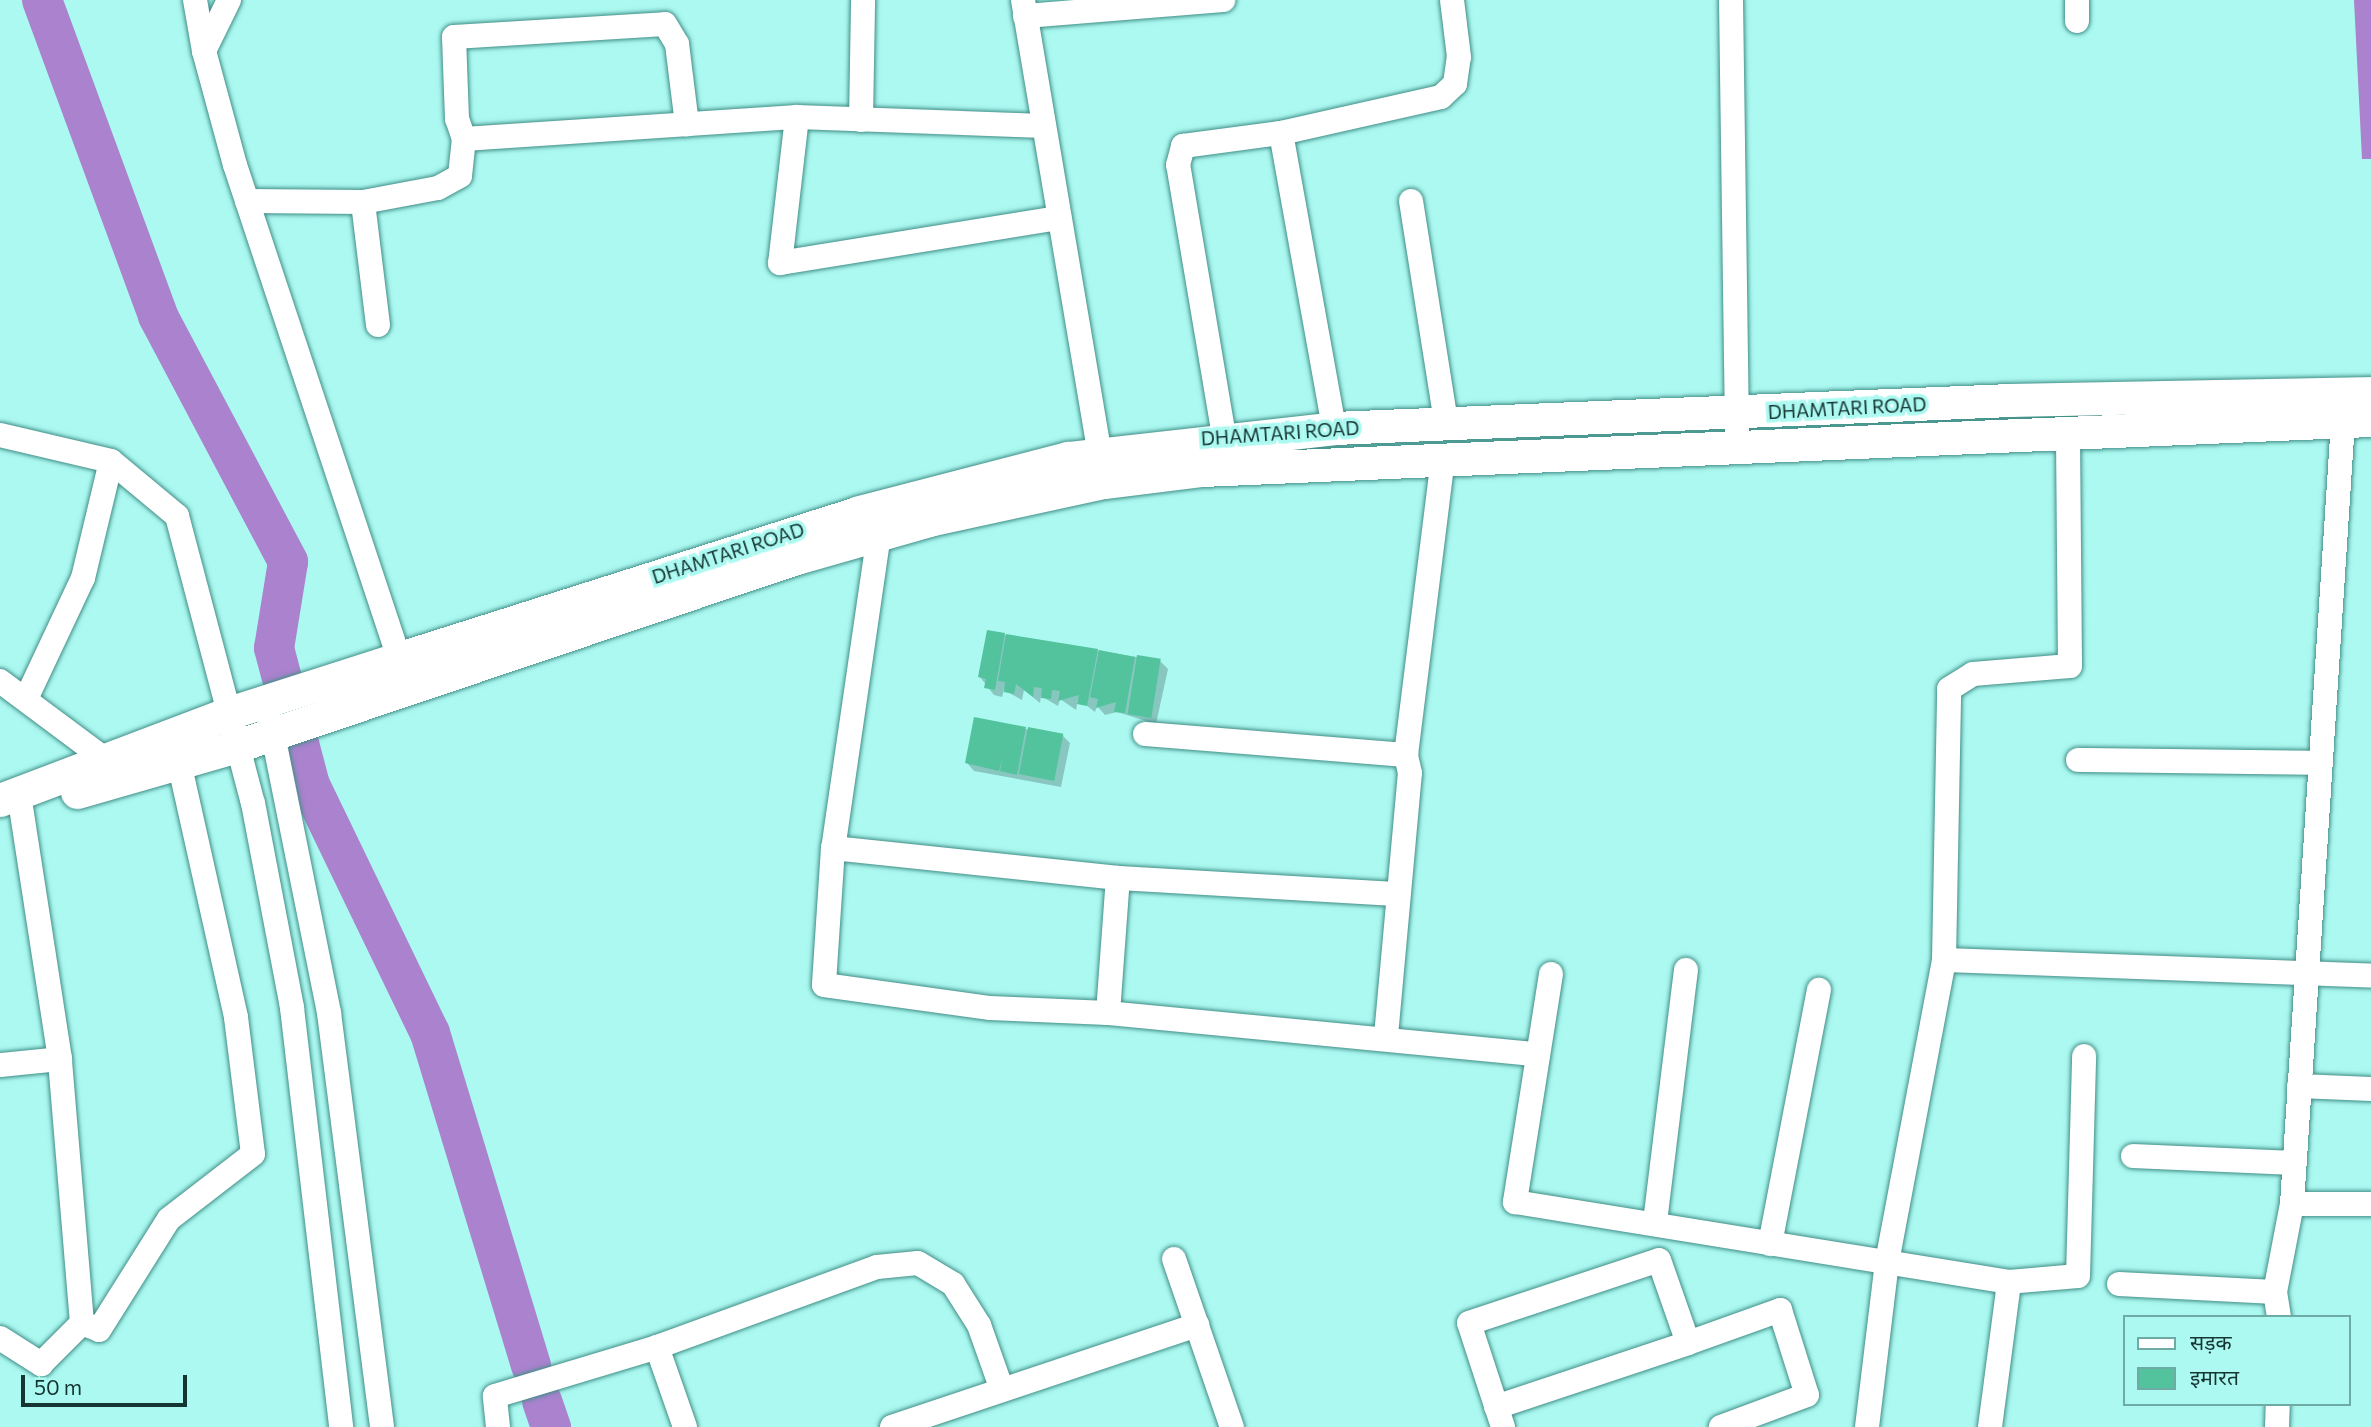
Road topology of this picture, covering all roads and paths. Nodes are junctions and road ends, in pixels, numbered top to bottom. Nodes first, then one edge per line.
1 (195, 0) edge
2 (229, 0) edge
3 (863, 0) edge
4 (1223, 0) edge
5 (1452, 0) edge
6 (1731, 0) edge
7 (1024, 8) edge
8 (204, 51) junction
9 (797, 117) junction
10 (861, 120) junction
11 (687, 124) junction
12 (1044, 126) junction
13 (1281, 133) junction
14 (464, 139) junction
15 (247, 201) junction
16 (1411, 201) dead end
17 (363, 202) junction
18 (1059, 218) junction
19 (378, 325) dead end
20 (2371, 393) edge
21 (1737, 413) junction
22 (2357, 421) edge
23 (1446, 424) junction
24 (1335, 428) junction
25 (2068, 432) junction
26 (0, 435) edge
27 (1224, 436) junction
28 (1737, 446) junction
29 (1443, 459) junction
30 (111, 461) junction
31 (1101, 468) junction
32 (879, 534) junction
33 (405, 673) junction
34 (0, 681) edge
35 (26, 699) junction
36 (229, 713) junction
37 (271, 716) junction
38 (1144, 734) dead end
39 (237, 746) junction
40 (1406, 755) junction
41 (106, 760) junction
42 (2078, 760) dead end
43 (179, 762) junction
44 (2320, 763) junction
45 (11, 806) edge
46 (833, 848) junction
47 (1118, 878) junction
48 (1397, 894) junction
49 (1944, 960) junction
50 (1686, 970) dead end
51 (1551, 974) dead end
52 (2306, 975) junction
53 (2371, 976) edge
54 (1819, 990) dead end
55 (1108, 1013) junction
56 (1386, 1036) junction
57 (1537, 1054) junction
58 (2084, 1056) dead end
59 (60, 1059) junction
60 (0, 1065) edge
61 (2299, 1086) junction
62 (2371, 1089) edge
63 (2133, 1156) dead end
64 (2294, 1163) junction
65 (2371, 1203) edge
66 (2292, 1204) junction
67 (1655, 1222) junction
68 (1770, 1244) junction
69 (1174, 1259) dead end
70 (1887, 1262) junction
71 (2009, 1282) junction
72 (2119, 1284) dead end
73 (2276, 1292) junction
74 (2279, 1315) edge
75 (82, 1323) junction
76 (1197, 1325) junction
77 (0, 1338) edge
78 (1688, 1343) junction
79 (657, 1347) junction
80 (1001, 1387) junction
81 (2278, 1406) edge
82 (1499, 1417) edge
83 (341, 1427) edge
84 (382, 1427) edge
85 (498, 1427) edge
86 (685, 1427) edge
87 (892, 1427) edge
88 (1232, 1427) edge
89 (1721, 1427) edge
90 (1867, 1427) edge
91 (1990, 1427) edge
92 (2277, 1427) edge

1 - 8 street
2 - 8 street
3 - 10 street
4 - 7 street
5 - 13 street
6 - 21 street
7 - 12 street
8 - 15 street
9 - 10 street
9 - 11 street
9 - 18 street
10 - 12 street
11 - 14 street
11 - 14 street
12 - 18 street
13 - 24 street
13 - 27 street
14 - 17 street
15 - 17 street
15 - 33 street
16 - 23 street
17 - 19 street
18 - 31 street
20 - 21 main road, DHAMTARI ROAD
21 - 23 main road, DHAMTARI ROAD
21 - 28 street
22 - 25 main road
22 - 44 street
23 - 24 main road, DHAMTARI ROAD
24 - 27 main road, DHAMTARI ROAD
25 - 28 main road
25 - 49 street
26 - 30 street
27 - 31 main road, DHAMTARI ROAD
28 - 29 main road
29 - 31 main road
29 - 40 street
30 - 35 street
30 - 36 street
31 - 32 main road
31 - 33 main road, DHAMTARI ROAD
32 - 33 main road
32 - 46 street
33 - 37 main road
34 - 35 street
35 - 41 street
36 - 37 main road
36 - 39 street
36 - 41 main road
37 - 39 main road
37 - 84 street
38 - 40 street
39 - 43 main road
39 - 83 street
40 - 48 street
41 - 45 main road
42 - 44 street
43 - 45 main road
43 - 75 street
44 - 52 street
45 - 59 street
46 - 47 street
46 - 55 street
47 - 48 street
47 - 55 street
48 - 56 street
49 - 52 street
49 - 70 street
50 - 67 street
51 - 57 street
52 - 53 street
52 - 61 street
54 - 68 street
55 - 56 street
56 - 57 street
57 - 67 street
58 - 71 street
59 - 60 street
59 - 75 street
61 - 62 street
61 - 64 street
63 - 64 street
64 - 66 street
65 - 66 street
66 - 73 street
67 - 68 street
68 - 70 street
69 - 76 street
70 - 71 street
70 - 90 street
71 - 91 street
72 - 73 street
73 - 74 street
75 - 77 street
76 - 80 street
76 - 88 street
78 - 82 street
78 - 82 street
78 - 89 street
79 - 80 street
79 - 85 street
79 - 86 street
80 - 87 street
81 - 92 street

